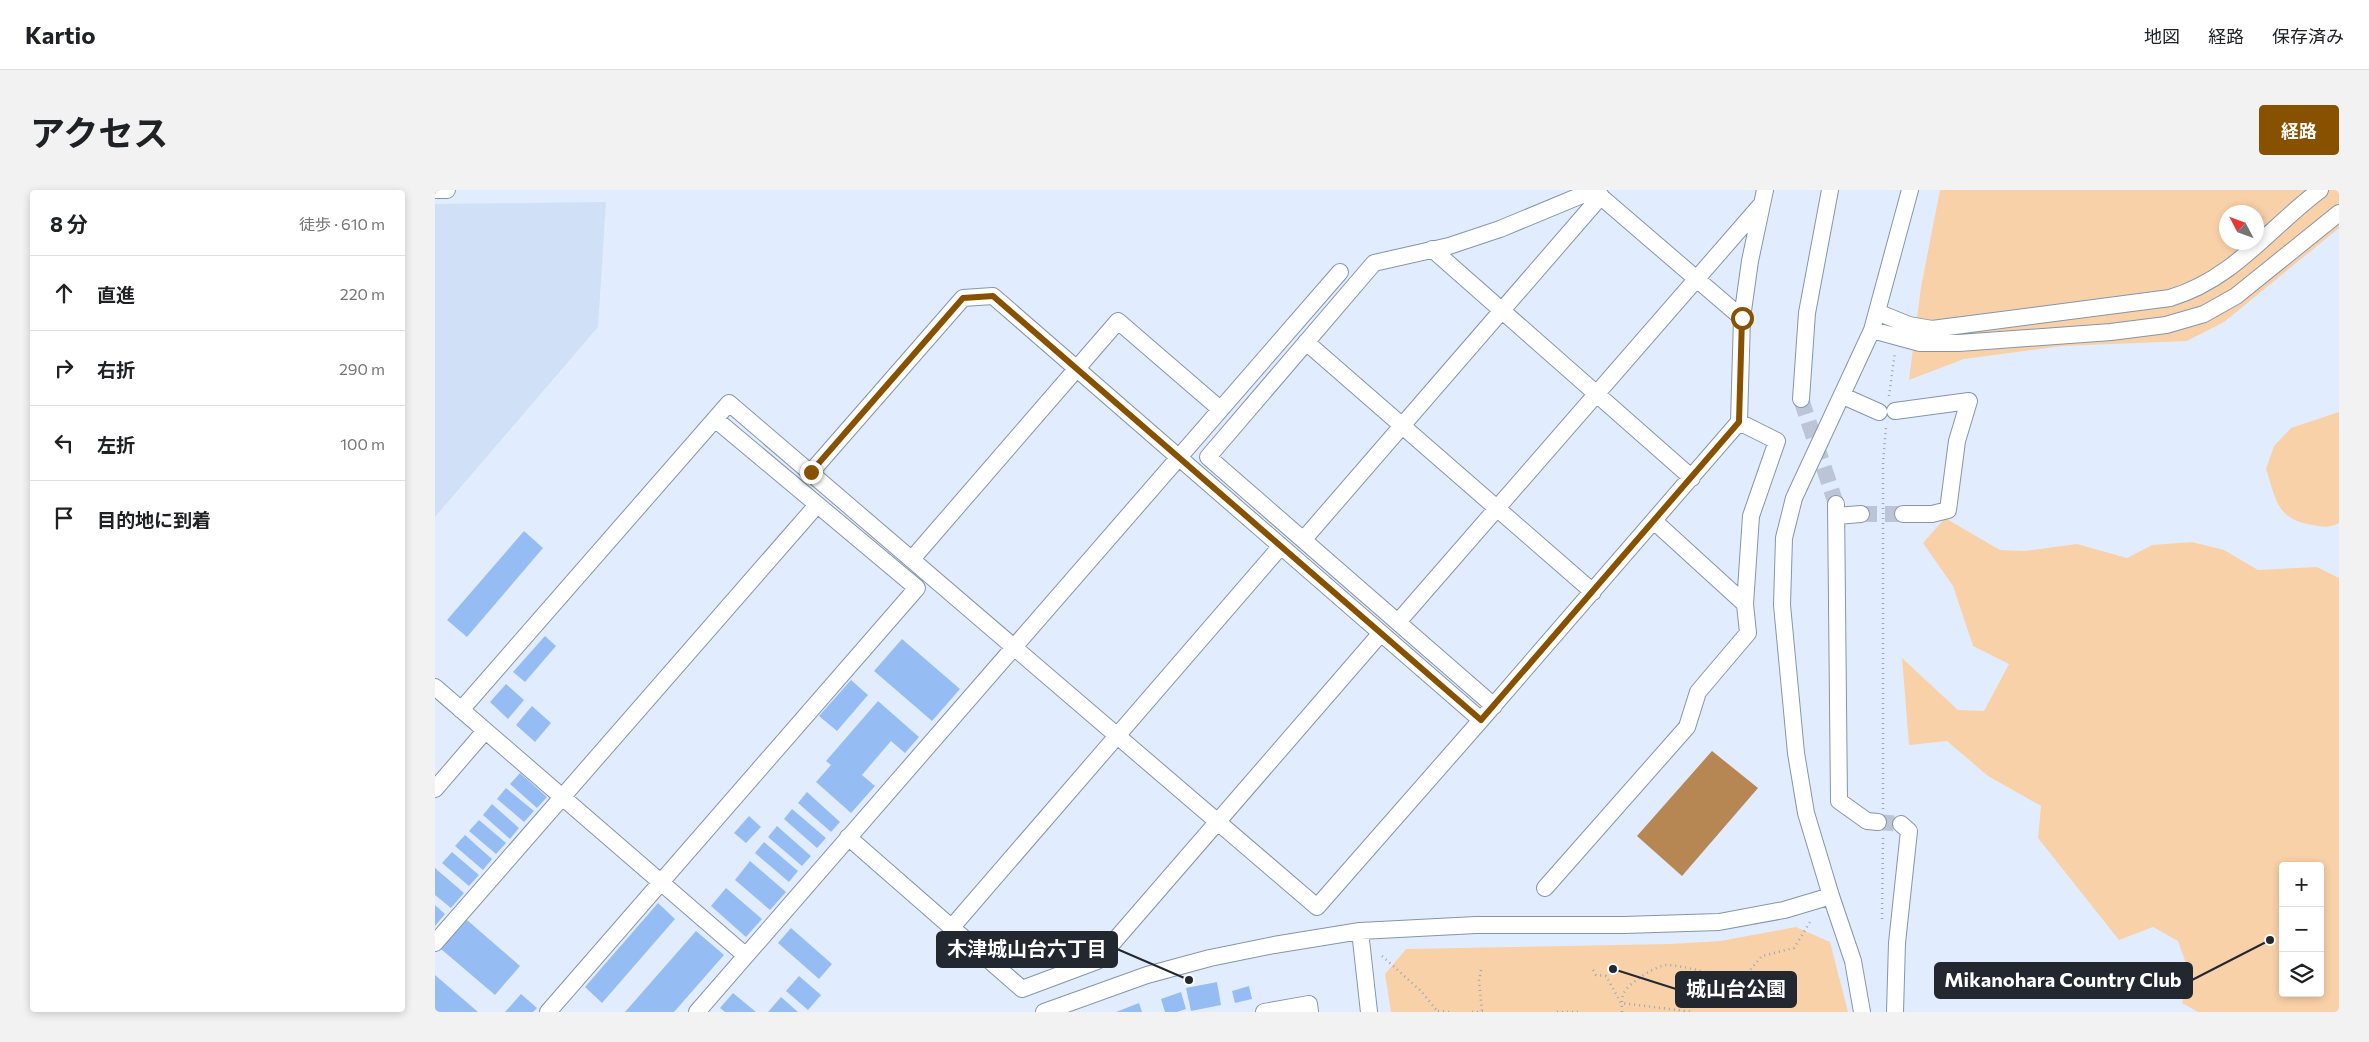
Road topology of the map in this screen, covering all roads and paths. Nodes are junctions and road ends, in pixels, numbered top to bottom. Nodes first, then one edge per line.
1 (435, 190) edge
2 (447, 190) edge
3 (1830, 190) edge
4 (1910, 190) edge
5 (2319, 190) edge
6 (1596, 192) edge
7 (1763, 197) edge
8 (2339, 213) edge
9 (1432, 249) junction
10 (1340, 272) dead end
11 (1696, 279) junction
12 (1501, 311) junction
13 (1877, 312) junction
14 (1742, 318) junction
15 (1872, 330) junction
16 (1897, 338) junction
17 (1306, 342) junction
18 (1076, 369) junction
19 (1596, 394) junction
20 (1843, 396) junction
21 (1801, 399) tunnel mouth
22 (1220, 409) junction
23 (1887, 413) junction
24 (715, 419) junction
25 (1739, 422) junction
26 (1402, 426) junction
27 (1179, 457) junction
28 (811, 472) junction
29 (1692, 478) junction
30 (817, 505) junction
31 (1497, 508) junction
32 (1861, 514) tunnel mouth
33 (1903, 514) tunnel mouth
34 (1654, 521) junction
35 (1304, 539) junction
36 (1281, 546) junction
37 (912, 559) junction
38 (1593, 592) junction
39 (1745, 604) junction
40 (1398, 622) junction
41 (1381, 633) junction
42 (1013, 647) junction
43 (435, 687) edge
44 (1494, 706) junction
45 (461, 710) junction
46 (1481, 720) junction
47 (485, 731) junction
48 (1116, 737) junction
49 (435, 790) edge
50 (561, 797) junction
51 (1216, 822) junction
52 (1881, 822) junction
53 (1901, 824) dead end
54 (848, 836) junction
55 (660, 883) junction
56 (1545, 888) dead end
57 (1831, 896) junction
58 (1810, 922) dead end
59 (1882, 922) dead end
60 (952, 927) junction
61 (1359, 931) junction
62 (435, 943) edge
63 (745, 955) junction
64 (1382, 956) dead end
65 (1481, 970) dead end
66 (1593, 970) dead end
67 (1621, 1003) junction
68 (548, 1012) edge
69 (697, 1012) edge
70 (1044, 1012) edge
71 (1264, 1012) edge
72 (1310, 1012) edge
73 (1369, 1012) edge
74 (1438, 1012) edge
75 (1449, 1012) edge
76 (1472, 1012) edge
77 (1483, 1012) edge
78 (1557, 1012) edge
79 (1578, 1012) edge
80 (1623, 1012) edge
81 (1693, 1012) edge
82 (1863, 1012) edge
83 (1895, 1012) edge

1 - 2 street
3 - 21 street
4 - 13 street
5 - 13 street
6 - 9 street
6 - 11 street
6 - 12 street
7 - 11 street
7 - 14 street
8 - 16 street
9 - 12 street
9 - 17 street
10 - 22 street
11 - 14 street
11 - 19 street
12 - 19 street
12 - 26 street
13 - 15 street
14 - 25 street
15 - 16 street
15 - 20 street
16 - 23 path
17 - 26 street
17 - 35 street
18 - 22 street
18 - 27 street
18 - 28 street
18 - 37 street
19 - 29 street
19 - 31 street
20 - 23 street
20 - 57 street
22 - 27 street
23 - 33 street
23 - 52 path
24 - 28 street
24 - 30 street
24 - 45 street
25 - 29 street
25 - 39 street
26 - 31 street
26 - 35 street
27 - 36 street
27 - 42 street
28 - 37 street
29 - 34 street
30 - 50 street
30 - 55 street
31 - 38 street
31 - 40 street
32 - 52 street
34 - 38 street
34 - 39 street
35 - 40 street
36 - 41 street
36 - 48 street
37 - 42 street
38 - 44 street
39 - 56 street
40 - 44 street
41 - 46 street
41 - 51 street
42 - 48 street
42 - 54 street
43 - 45 street
44 - 46 street
45 - 47 street
46 - 51 street
47 - 49 street
47 - 50 street
48 - 51 street
48 - 60 street
50 - 55 street
50 - 62 street
51 - 60 street
52 - 59 path
53 - 83 street
54 - 60 street
54 - 63 street
55 - 63 street
55 - 68 street
57 - 61 street
57 - 82 street
58 - 67 path
61 - 70 street
61 - 73 street
63 - 69 street
64 - 74 path
65 - 77 path
66 - 67 path
67 - 80 path
67 - 81 path
71 - 72 street
74 - 75 path
76 - 77 path
78 - 79 path

